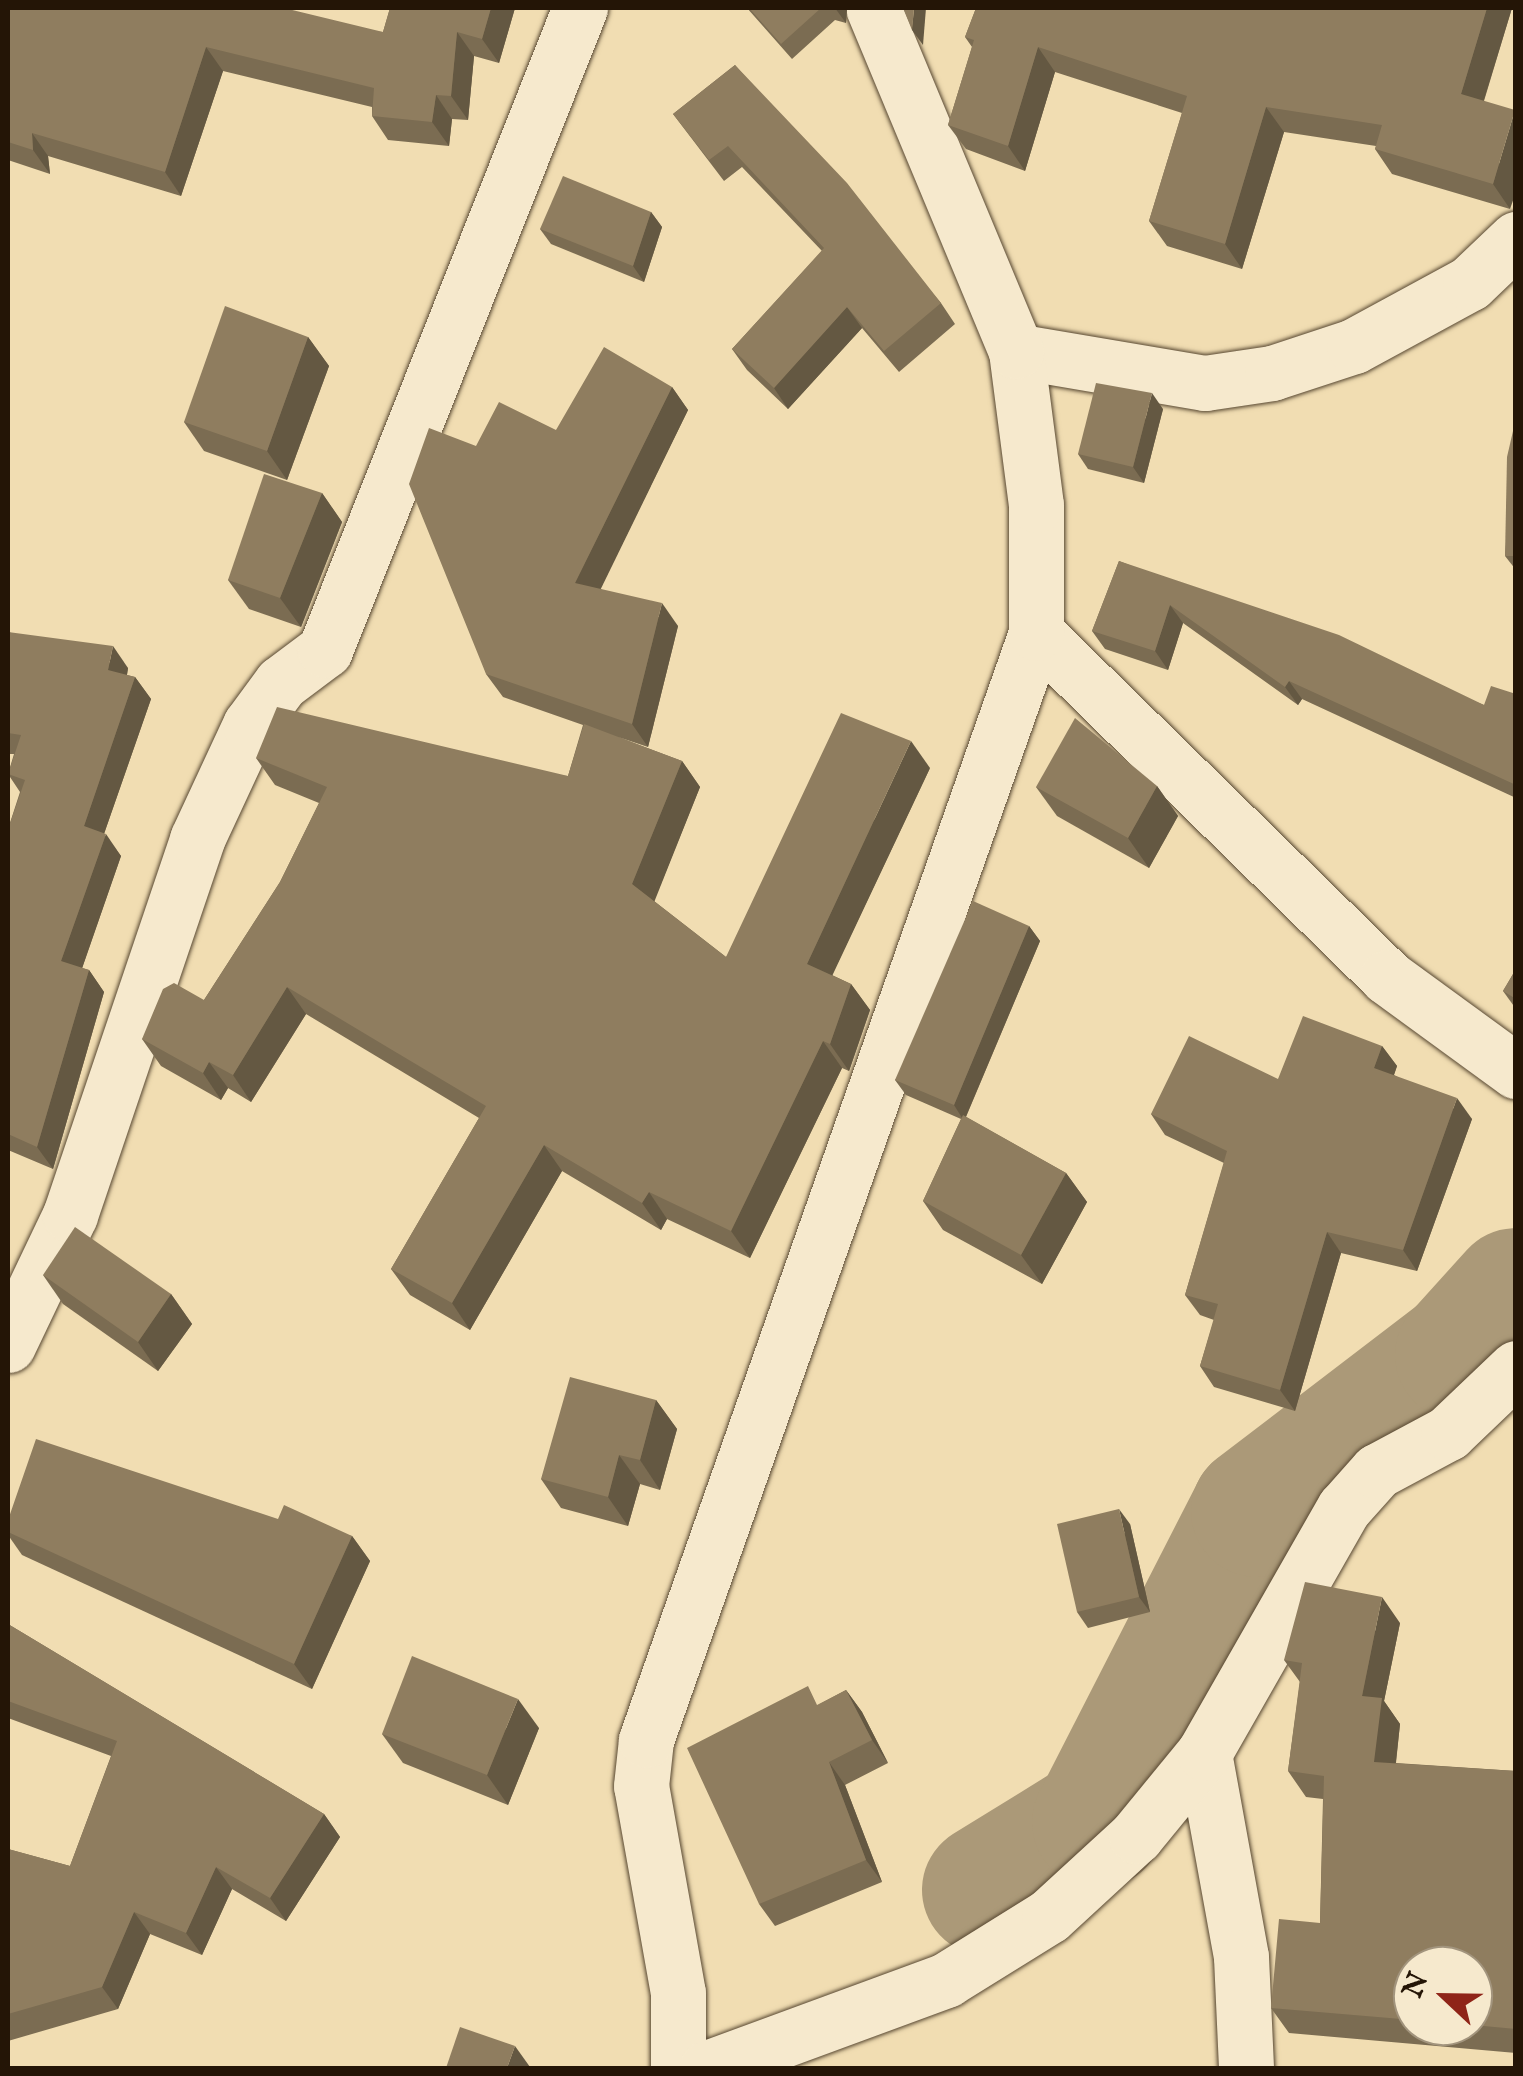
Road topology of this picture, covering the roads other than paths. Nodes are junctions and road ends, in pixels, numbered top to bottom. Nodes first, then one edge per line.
1 (580, 8) edge
2 (873, 8) edge
3 (1516, 239) edge
4 (1016, 351) junction
5 (1036, 633) junction
6 (1516, 1071) edge
7 (8, 1344) edge
8 (1516, 1368) edge
9 (1204, 1754) junction
10 (678, 2068) edge
11 (707, 2068) edge
12 (1246, 2068) edge

1 - 7 street
2 - 4 street
3 - 4 street
4 - 5 street
5 - 6 street
5 - 10 street
8 - 9 street
9 - 11 street
9 - 12 street

